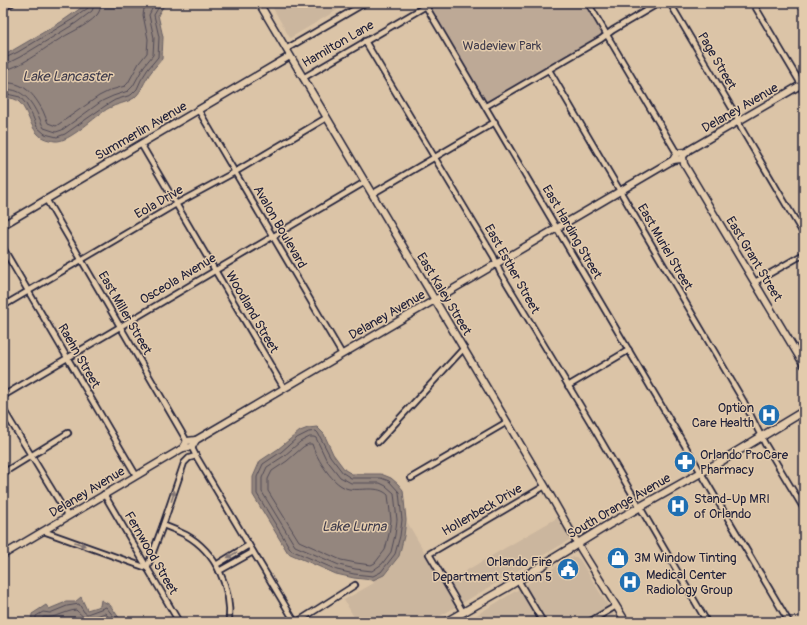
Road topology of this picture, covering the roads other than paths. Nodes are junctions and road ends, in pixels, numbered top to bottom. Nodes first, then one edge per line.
1 (12, 3) edge
2 (258, 3) edge
3 (365, 3) edge
4 (588, 3) edge
5 (659, 3) edge
6 (670, 3) edge
7 (753, 3) edge
8 (425, 4) edge
9 (3, 8) edge
10 (607, 34) junction
11 (365, 41) junction
12 (286, 49) junction
13 (290, 56) junction
14 (549, 70) junction
15 (303, 78) junction
16 (803, 85) edge
17 (804, 93) edge
18 (486, 106) junction
19 (199, 111) junction
20 (326, 118) junction
21 (738, 121) junction
22 (495, 122) junction
23 (141, 144) junction
24 (679, 156) junction
25 (435, 157) junction
26 (235, 172) junction
27 (365, 182) junction
28 (620, 191) junction
29 (372, 194) junction
30 (46, 200) junction
31 (176, 204) junction
32 (3, 225) edge
33 (557, 228) junction
34 (804, 235) edge
35 (273, 236) junction
36 (3, 248) edge
37 (804, 254) edge
38 (81, 260) junction
39 (497, 263) junction
40 (215, 270) junction
41 (755, 282) junction
42 (28, 291) junction
43 (435, 300) junction
44 (3, 306) edge
45 (120, 326) junction
46 (464, 348) junction
47 (629, 350) junction
48 (342, 354) junction
49 (68, 358) junction
50 (804, 365) edge
51 (568, 386) junction
52 (284, 388) junction
53 (3, 396) edge
54 (3, 409) edge
55 (804, 412) edge
56 (507, 422) junction
57 (68, 433) dead end
58 (762, 436) junction
59 (378, 442) dead end
60 (189, 444) junction
61 (32, 456) junction
62 (196, 456) junction
63 (3, 473) edge
64 (701, 473) junction
65 (136, 475) junction
66 (411, 478) dead end
67 (546, 486) junction
68 (104, 494) junction
69 (640, 507) junction
70 (804, 509) edge
71 (68, 516) junction
72 (163, 525) junction
73 (43, 531) junction
74 (578, 543) junction
75 (249, 545) junction
76 (253, 552) junction
77 (3, 555) edge
78 (216, 565) junction
79 (147, 568) junction
80 (219, 571) junction
81 (518, 580) junction
82 (355, 585) dead end
83 (616, 606) junction
84 (461, 614) junction
85 (179, 622) edge
86 (229, 622) edge
87 (296, 622) edge
88 (446, 622) edge
89 (462, 622) edge
90 (543, 622) edge
91 (589, 622) edge
92 (626, 622) edge
93 (706, 622) edge
94 (789, 622) edge

1 - 9 street
2 - 12 street
3 - 12 street
4 - 10 street, East Grant Street
5 - 10 street
6 - 21 street, Page Street
7 - 16 street
8 - 11 street, Hamilton Lane
8 - 18 street, East Harding Street
10 - 14 street
10 - 24 street, East Grant Street
11 - 15 street, Hamilton Lane
11 - 25 street, East Esther Street
12 - 13 street, East Kaley Street
13 - 15 street, East Kaley Street
13 - 19 street, Summerlin Avenue
14 - 18 street
14 - 28 street, East Muriel Street
15 - 20 street, East Kaley Street
16 - 17 street
16 - 21 street, Delaney Avenue
18 - 22 street, East Harding Street
19 - 23 street, Summerlin Avenue
19 - 26 street, Avalon Boulevard
20 - 26 street, Eola Drive
20 - 27 street, East Kaley Street
21 - 24 street, Delaney Avenue
21 - 34 street, Page Street
22 - 25 street
22 - 33 street, East Harding Street
23 - 30 street, Summerlin Avenue
23 - 31 street, Woodland Street
24 - 28 street, Delaney Avenue
24 - 41 street, East Grant Street
25 - 29 street
25 - 39 street, East Esther Street
26 - 31 street, Eola Drive
26 - 35 street, Avalon Boulevard
27 - 29 street, East Kaley Street
27 - 35 street, Osceola Avenue
28 - 33 street, Delaney Avenue
28 - 58 street, East Muriel Street
29 - 43 street, East Kaley Street
30 - 32 street, Summerlin Avenue
30 - 38 street, East Miller Street
31 - 38 street, Eola Drive
31 - 40 street, Woodland Street
33 - 39 street, Delaney Avenue
33 - 47 street, East Harding Street
35 - 40 street, Osceola Avenue
35 - 48 street, Avalon Boulevard
36 - 42 street, Raehn Street
37 - 41 street
38 - 42 street, Eola Drive
38 - 45 street, East Miller Street
39 - 43 street, Delaney Avenue
39 - 51 street, East Esther Street
40 - 45 street, Osceola Avenue
40 - 52 street, Woodland Street
41 - 50 street, East Grant Street
42 - 44 street, Eola Drive
42 - 49 street, Raehn Street
43 - 46 street, East Kaley Street
43 - 48 street, Delaney Avenue
45 - 49 street, Osceola Avenue
45 - 60 street, East Miller Street
46 - 56 street, East Kaley Street
46 - 59 street
47 - 51 street
47 - 64 street, East Harding Street
48 - 52 street, Delaney Avenue
49 - 53 street, Osceola Avenue
49 - 65 street, Raehn Street
51 - 69 street, East Esther Street
52 - 60 street, Delaney Avenue
54 - 61 street
55 - 58 main road, South Orange Avenue
56 - 66 street
56 - 67 street, East Kaley Street
57 - 61 street
58 - 64 main road, South Orange Avenue
58 - 70 street, East Muriel Street
60 - 62 street, East Miller Street
60 - 65 street, Delaney Avenue
61 - 63 street
61 - 71 street
72 -> 62 street
62 - 75 street
64 - 69 main road, South Orange Avenue
64 - 94 street, East Harding Street
65 - 68 street, Delaney Avenue
67 - 74 street, East Kaley Street
67 - 84 street, Hollenbeck Drive
68 - 71 street, Delaney Avenue
68 - 79 street, Fernwood Street
69 - 74 main road, South Orange Avenue
69 - 93 street, East Esther Street
71 - 73 street, Delaney Avenue
72 - 78 street
72 - 79 street
73 - 77 street, Delaney Avenue
73 -> 79 street
74 - 81 main road, South Orange Avenue
74 - 83 street, East Kaley Street
75 - 76 street
75 -> 78 street
76 - 80 street
76 - 87 street
78 - 80 street
79 - 85 street, Fernwood Street
80 - 86 street
81 - 84 main road, South Orange Avenue
81 - 90 street
82 - 87 street
83 - 91 street
83 - 92 street, East Kaley Street
84 - 88 main road, South Orange Avenue
84 - 89 street

